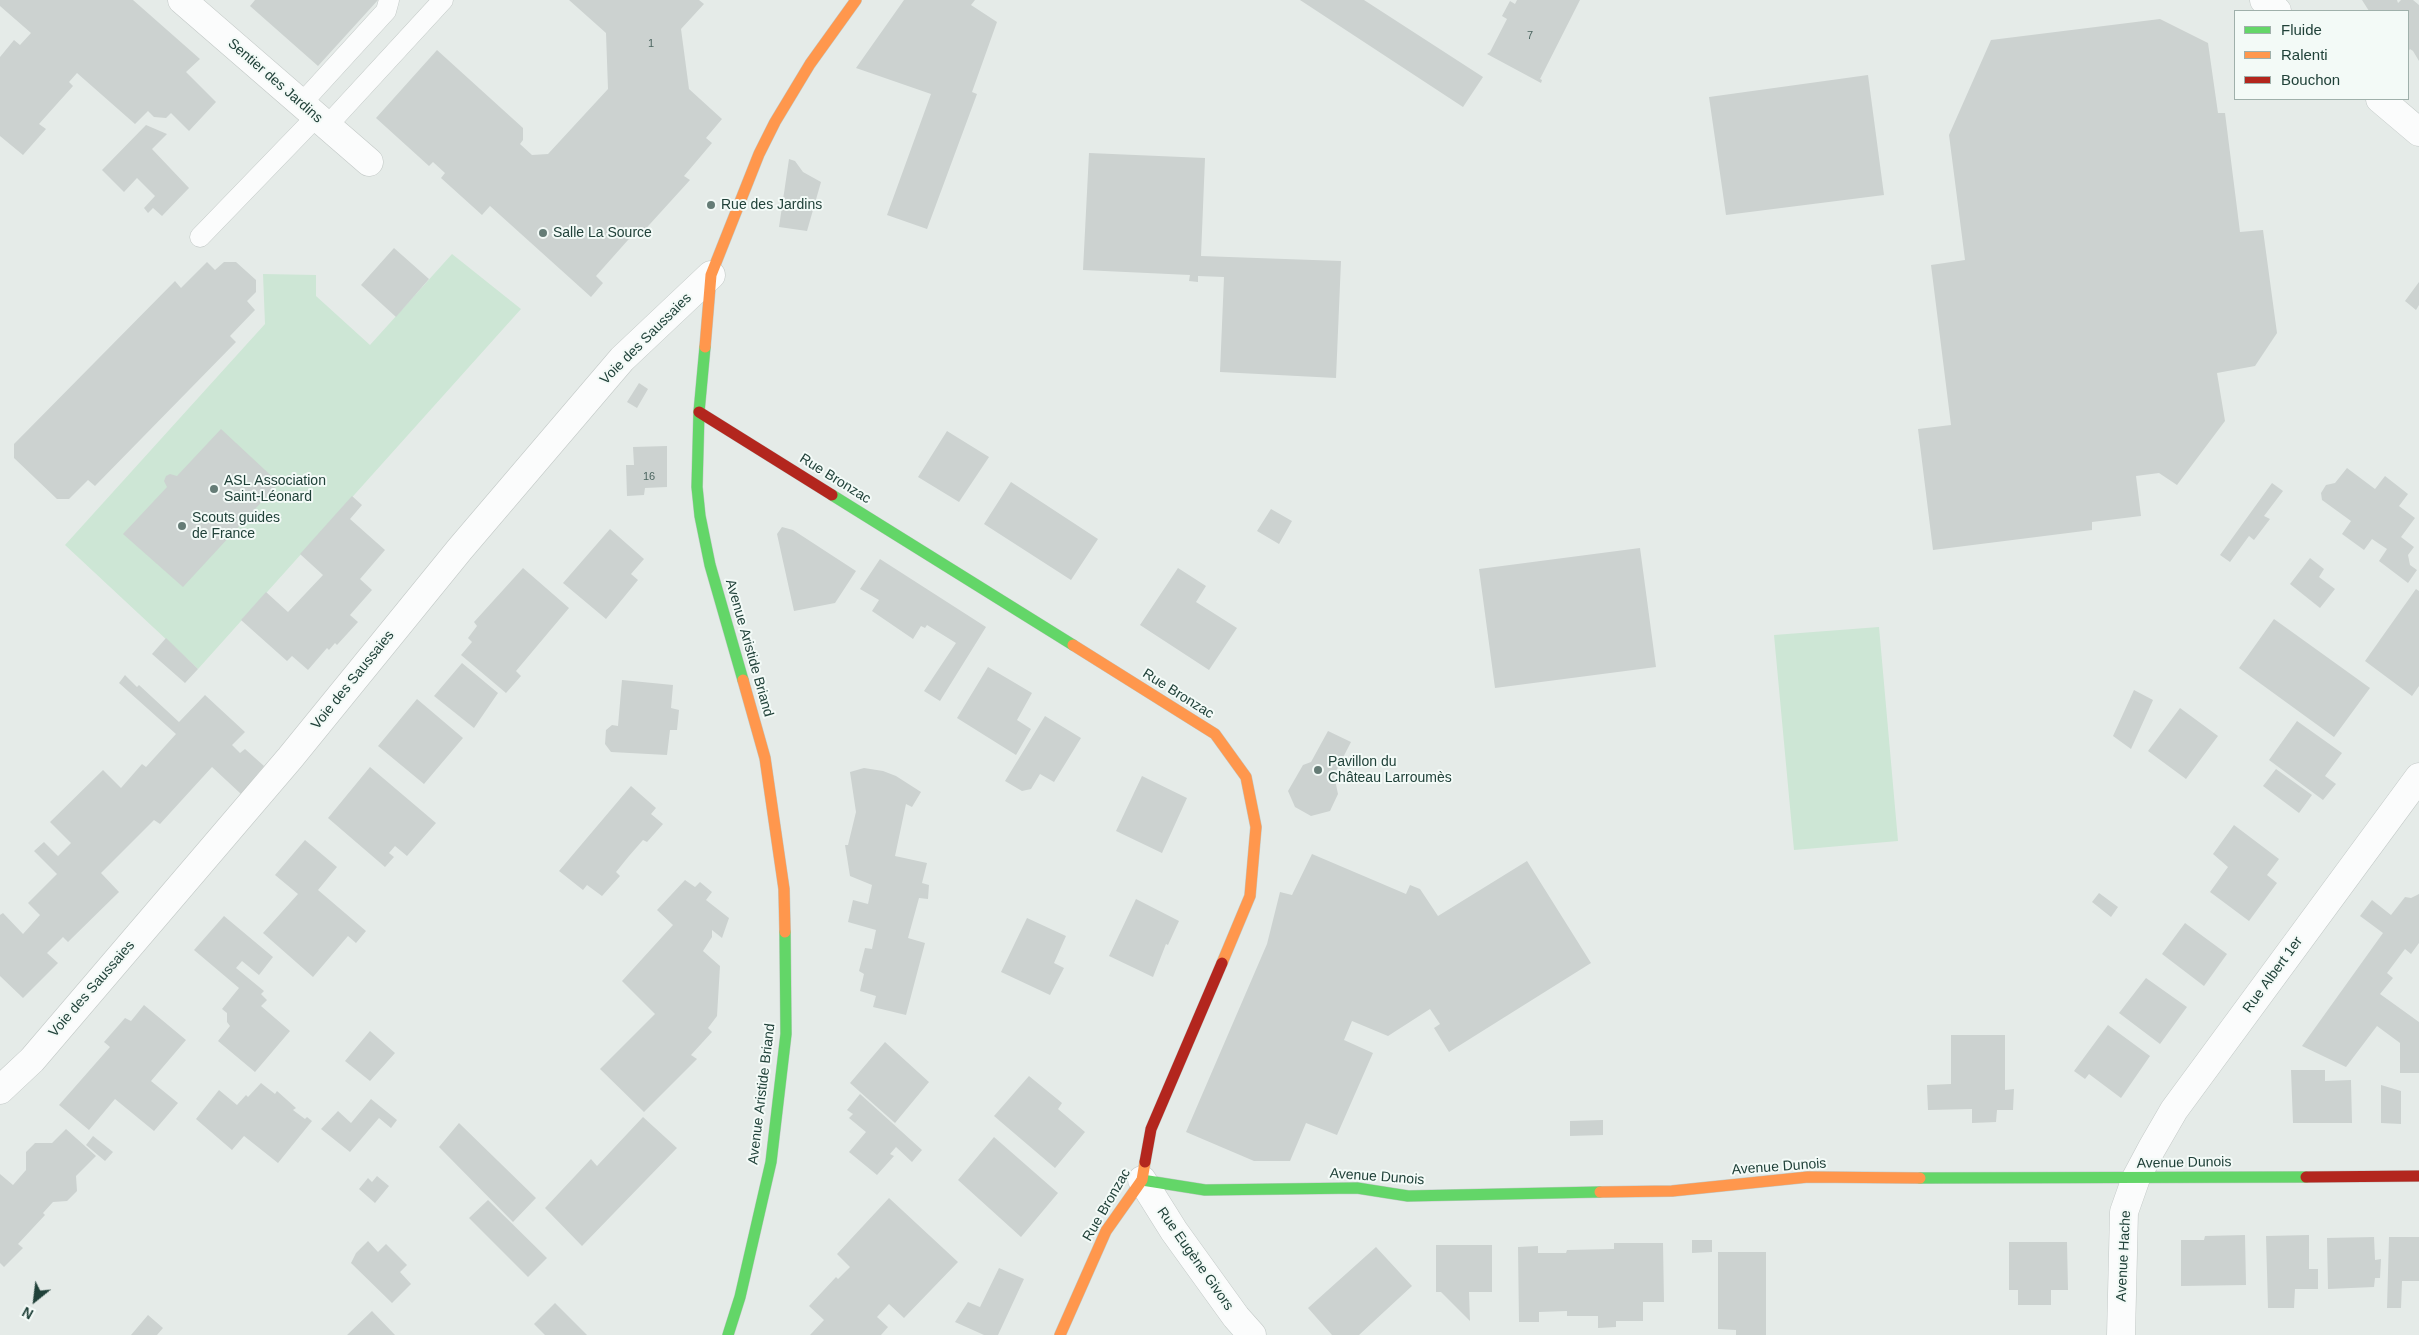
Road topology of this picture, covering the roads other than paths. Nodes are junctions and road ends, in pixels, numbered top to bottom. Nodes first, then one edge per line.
1 (182, 0) edge
2 (389, 0) edge
3 (443, 0) edge
4 (2264, 0) edge
5 (846, 4) edge
6 (2277, 10) edge
7 (2381, 100) edge
8 (315, 116) junction
9 (2419, 132) edge
10 (369, 162) dead end
11 (200, 237) dead end
12 (712, 275) junction
13 (698, 412) junction
14 (2419, 777) edge
15 (0, 1090) edge
16 (2419, 1176) edge
17 (2136, 1178) junction
18 (1142, 1180) junction
19 (728, 1335) edge
20 (1060, 1335) edge
21 (1252, 1335) edge
22 (2121, 1335) edge

1 - 8 street, Sentier des Jardins
2 - 8 lane
3 - 8 lane
4 - 6 street
5 - 12 street, Avenue Aristide Briand
7 - 9 street
8 - 10 street, Sentier des Jardins
8 - 11 lane
12 - 13 street, Avenue Aristide Briand
12 - 15 street, Voie des Saussaies
13 - 18 street, Rue Bronzac
13 - 19 street, Avenue Aristide Briand
14 - 17 street, Rue Albert 1er
16 - 17 street, Avenue Dunois
17 - 18 street, Avenue Dunois
17 - 22 street, Avenue Hache
18 - 20 street, Rue Bronzac
18 - 21 street, Rue Eugène Givors

